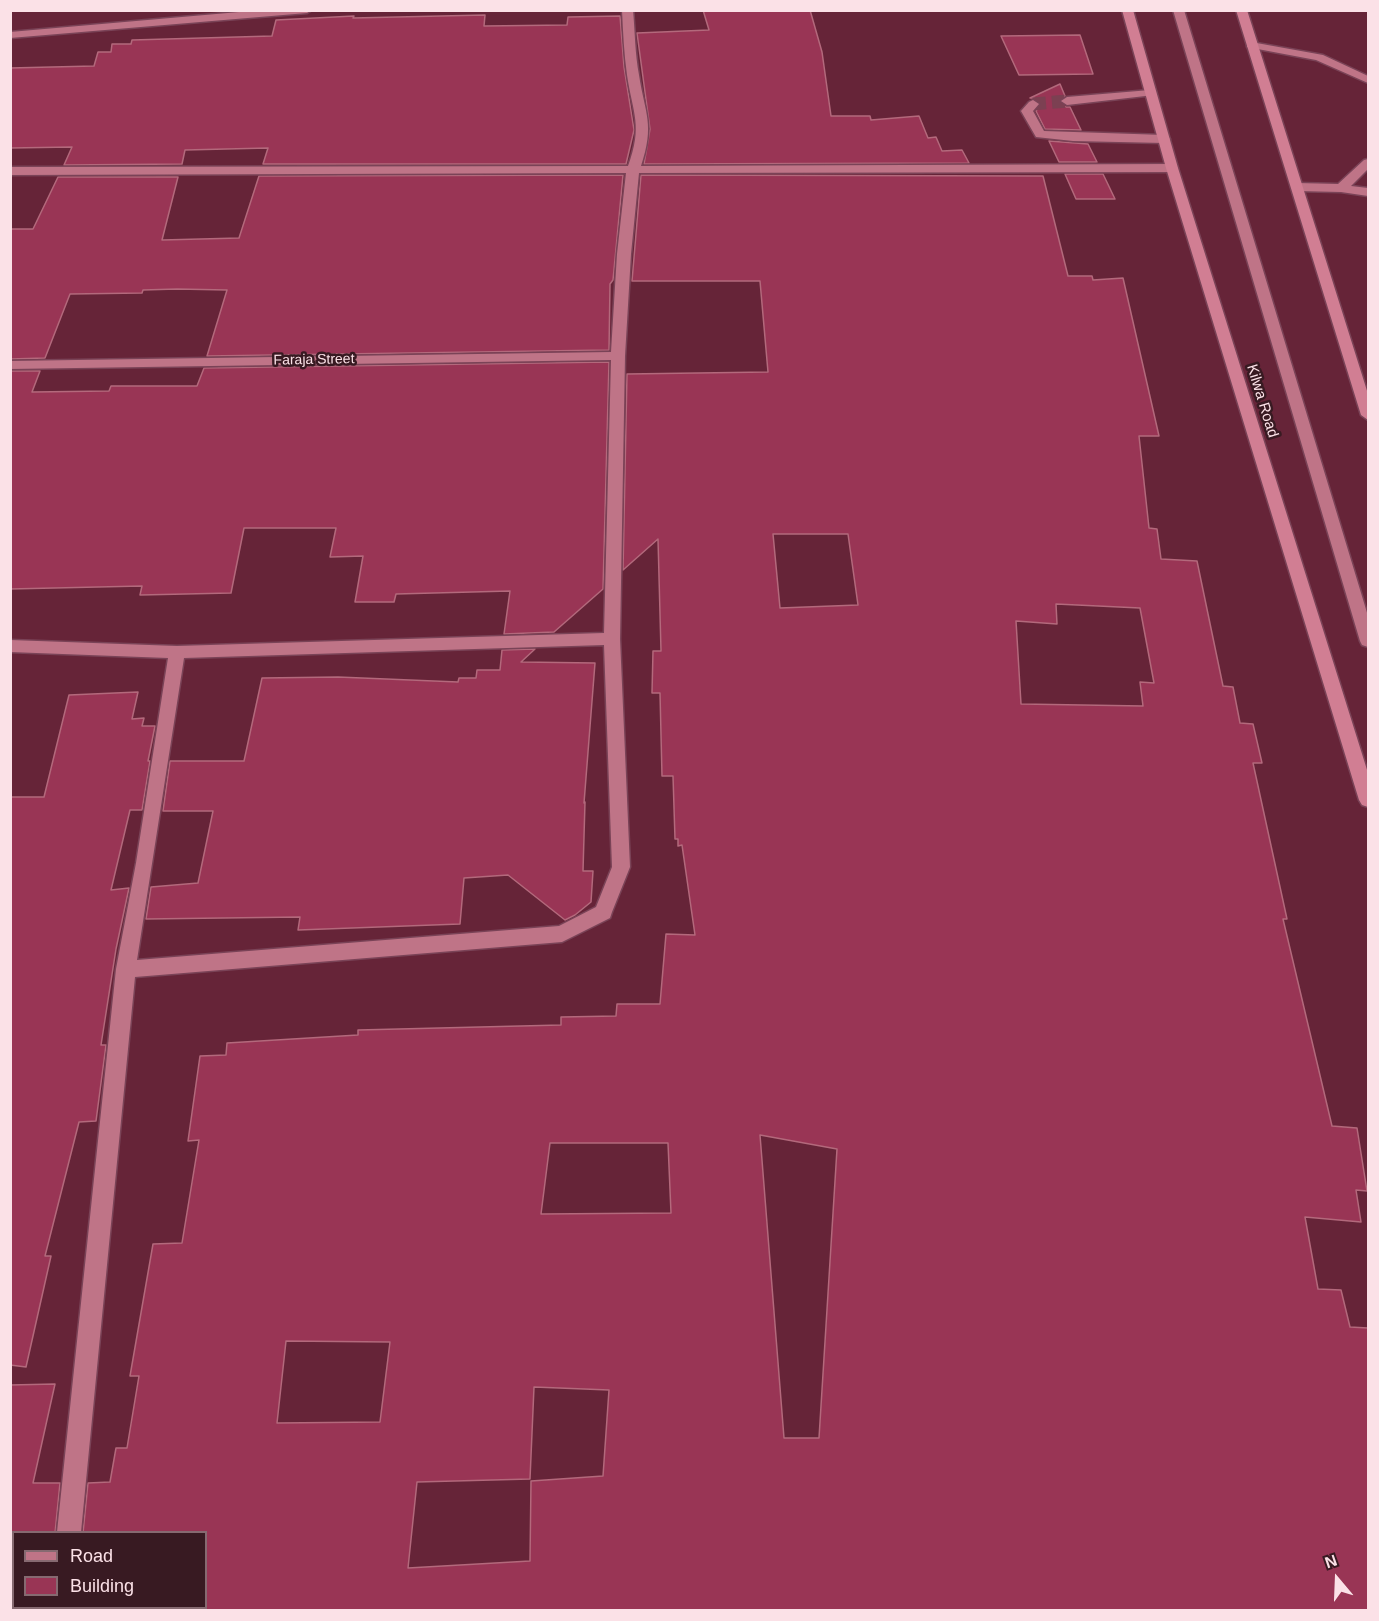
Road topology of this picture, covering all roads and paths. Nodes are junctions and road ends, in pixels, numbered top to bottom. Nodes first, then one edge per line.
1 (307, 10) edge
2 (627, 10) edge
3 (1127, 10) edge
4 (1178, 10) edge
5 (1241, 10) edge
6 (10, 35) edge
7 (1251, 45) junction
8 (1368, 80) edge
9 (1150, 93) junction
10 (1067, 101) tunnel mouth
11 (1033, 104) dead end
12 (1164, 139) junction
13 (1368, 163) edge
14 (1172, 168) junction
15 (633, 170) junction
16 (10, 171) edge
17 (1297, 187) junction
18 (1341, 188) junction
19 (1368, 192) edge
20 (618, 356) junction
21 (10, 365) edge
22 (1368, 415) edge
23 (612, 639) junction
24 (1368, 641) edge
25 (10, 646) edge
26 (177, 652) junction
27 (1368, 800) edge
28 (126, 969) junction
29 (69, 1531) edge

1 - 6 street
2 - 15 street
3 - 9 highway, Kilwa Road
4 - 24 street
5 - 7 highway
7 - 8 street
7 - 17 highway
9 - 10 street
9 - 12 highway, Kilwa Road
11 - 12 street
12 - 14 highway, Kilwa Road
13 - 18 street
14 - 15 street
14 - 27 highway, Kilwa Road
15 - 16 street
15 - 20 street
17 - 18 street
17 - 22 highway
18 - 19 street
20 - 21 street, Faraja Street
20 - 23 street
23 - 26 street
23 - 28 street
25 - 26 street
26 - 28 street
28 - 29 street

